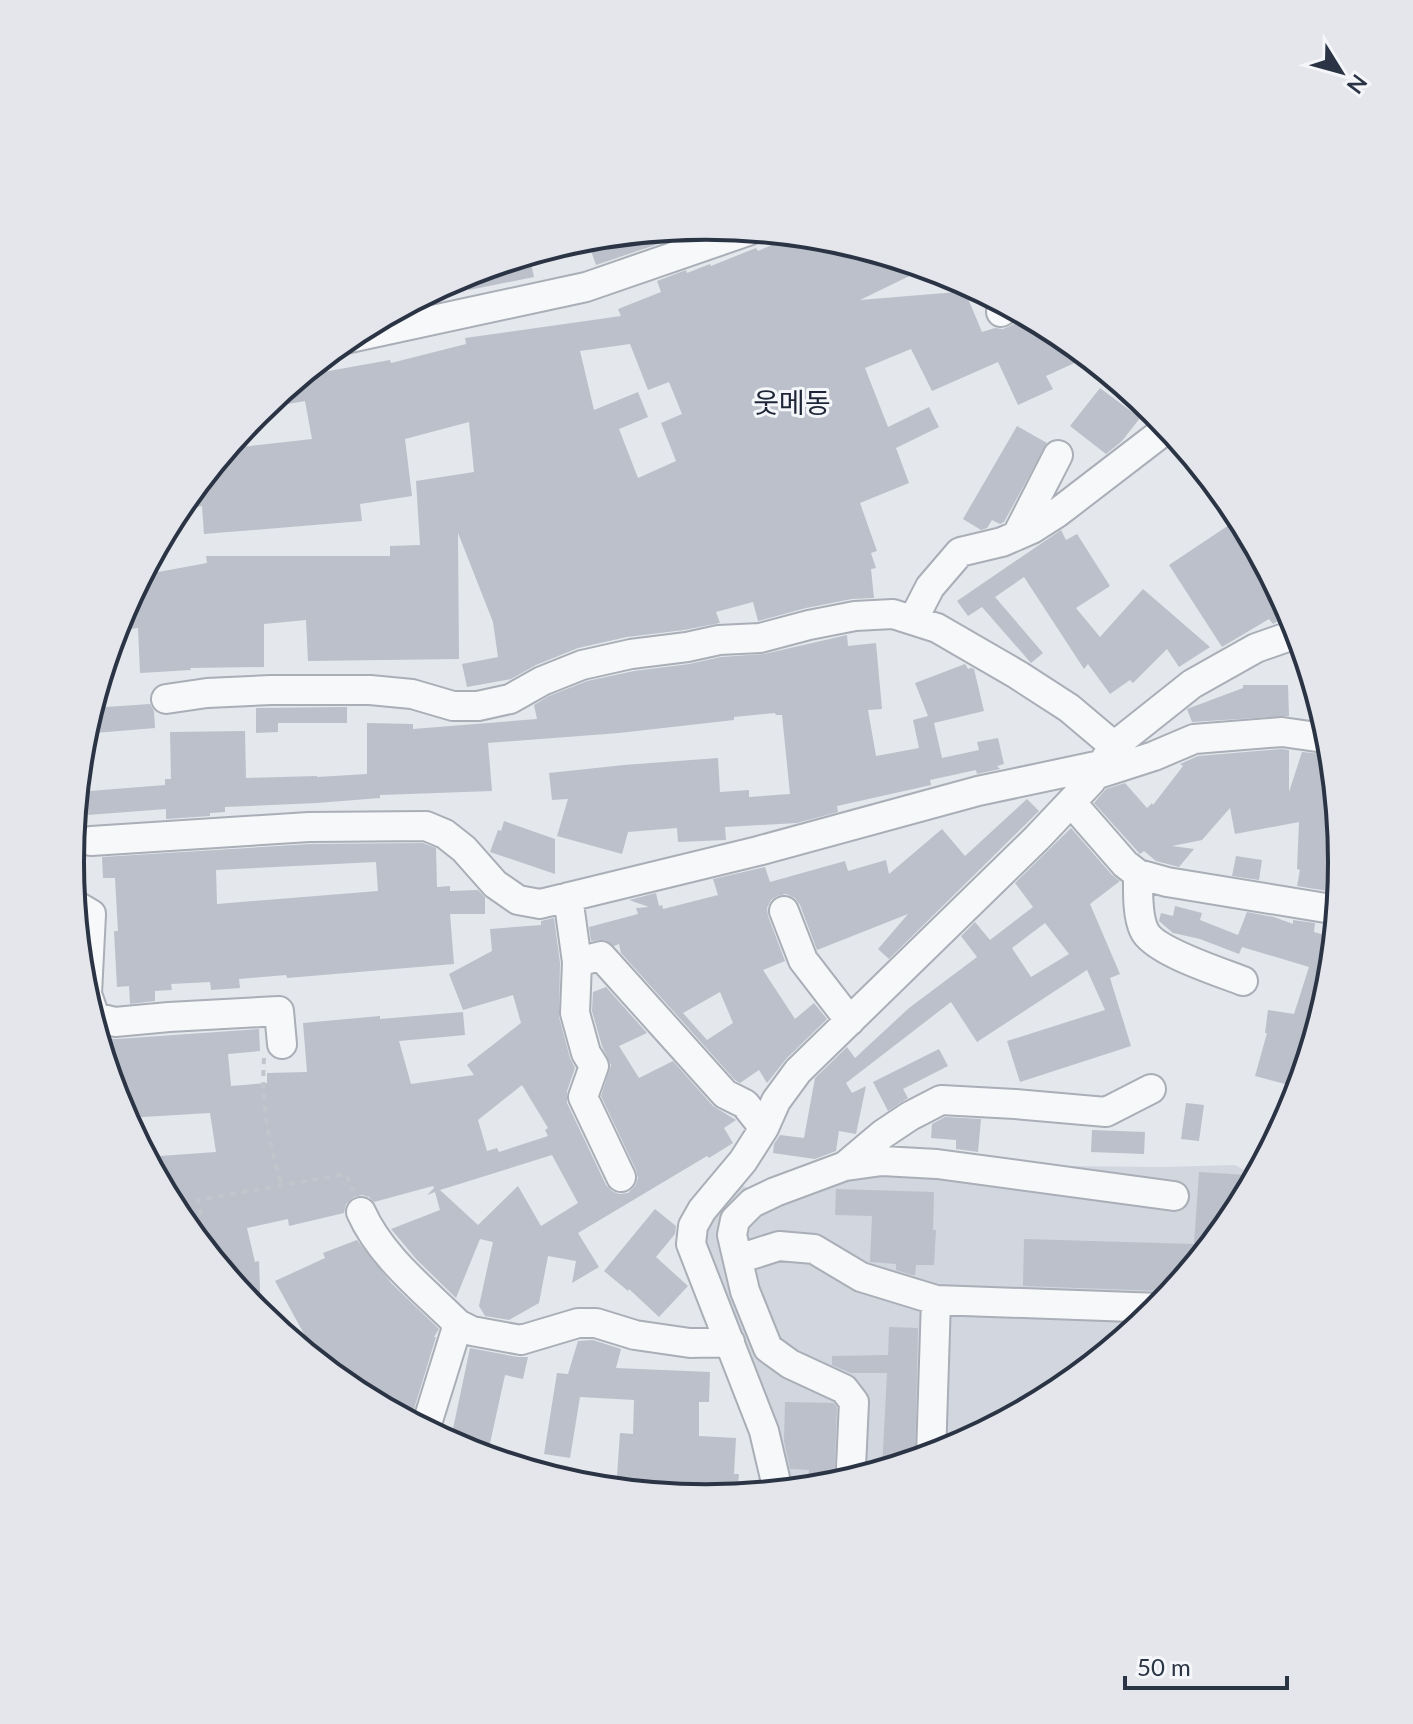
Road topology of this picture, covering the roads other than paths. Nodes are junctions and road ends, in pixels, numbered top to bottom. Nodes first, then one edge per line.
1 (721, 240) edge
2 (382, 331) edge
3 (1159, 435) edge
4 (1058, 455) dead end
5 (1017, 535) junction
6 (913, 620) junction
7 (1287, 637) edge
8 (166, 699) dead end
9 (1316, 737) edge
10 (1103, 762) junction
11 (1071, 802) junction
12 (91, 841) dead end
13 (1138, 874) junction
14 (568, 897) junction
15 (1327, 908) edge
16 (86, 911) edge
17 (784, 911) dead end
18 (89, 945) edge
19 (577, 962) junction
20 (1243, 981) dead end
21 (104, 1019) edge
22 (850, 1021) junction
23 (282, 1044) road end
24 (1151, 1089) dead end
25 (764, 1128) junction
26 (845, 1166) junction
27 (621, 1177) dead end
28 (1174, 1196) dead end
29 (361, 1212) road end
30 (738, 1259) junction
31 (936, 1300) junction
32 (1141, 1307) edge
33 (458, 1324) junction
34 (768, 1348) junction
35 (734, 1354) junction
36 (429, 1419) edge
37 (931, 1442) edge
38 (851, 1467) dead end
39 (775, 1480) edge

1 - 2 street
3 - 5 street
4 - 5 street
5 - 6 street
6 - 8 street
6 - 10 street
7 - 10 street
9 - 10 street
10 - 11 street
10 - 14 street
11 - 13 street
11 - 22 street
12 - 14 street
13 - 15 street
13 - 20 street
14 - 19 street
16 - 18 street
17 - 22 street
19 - 25 street
19 - 27 street
21 - 23 street
22 - 25 street
24 - 26 street
25 - 35 street
26 - 28 street
26 - 30 street
29 - 33 street
30 - 31 street
30 - 34 street
31 - 32 street
31 - 37 street
33 - 35 street
33 - 36 street
34 - 35 street
34 - 38 street
35 - 39 street

